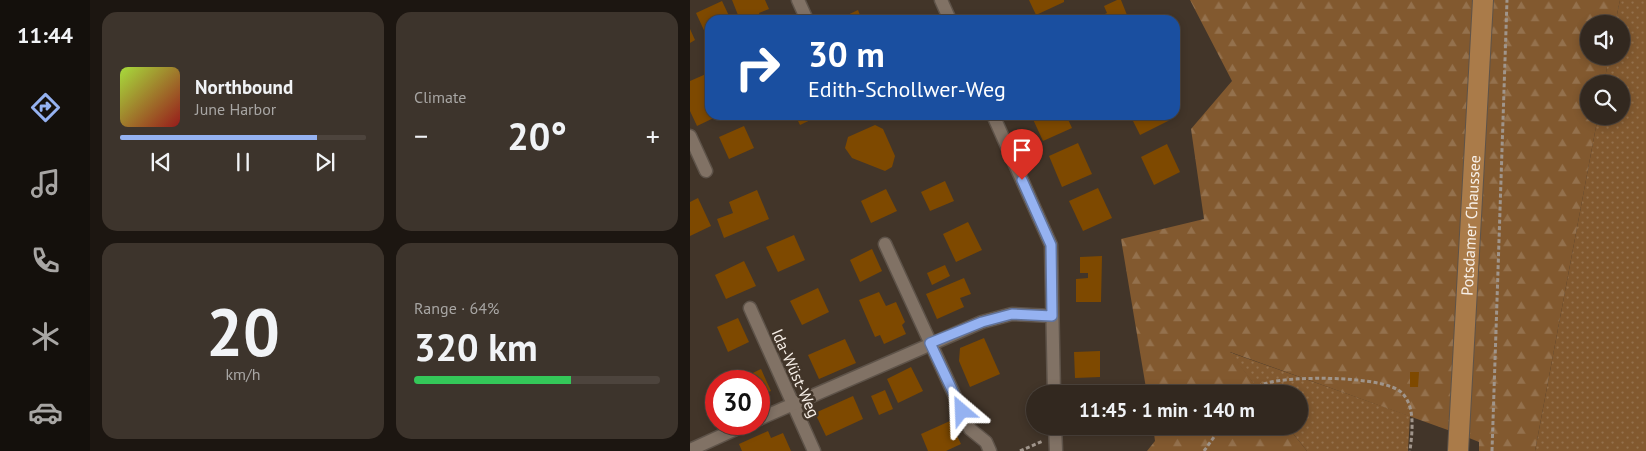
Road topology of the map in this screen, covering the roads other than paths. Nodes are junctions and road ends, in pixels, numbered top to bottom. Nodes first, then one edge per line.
1 (798, 0) edge
2 (941, 0) edge
3 (1483, 0) edge
4 (805, 15) edge
5 (948, 15) edge
6 (995, 120) edge
7 (690, 136) edge
8 (706, 171) dead end
9 (885, 244) dead end
10 (750, 308) dead end
11 (1052, 316) junction
12 (930, 343) junction
13 (1054, 385) edge
14 (792, 404) junction
15 (770, 414) edge
16 (723, 435) edge
17 (690, 450) edge
18 (814, 451) edge
19 (990, 451) edge
20 (1458, 451) edge

1 - 4 street
2 - 5 street
3 - 20 main road, Potsdamer Chaussee
6 - 11 street
7 - 8 street
9 - 12 street
10 - 14 street, Ida-Wüst-Weg
11 - 12 street
11 - 13 street
12 - 14 street
12 - 19 street
14 - 15 street
14 - 18 street, Ida-Wüst-Weg
16 - 17 street

